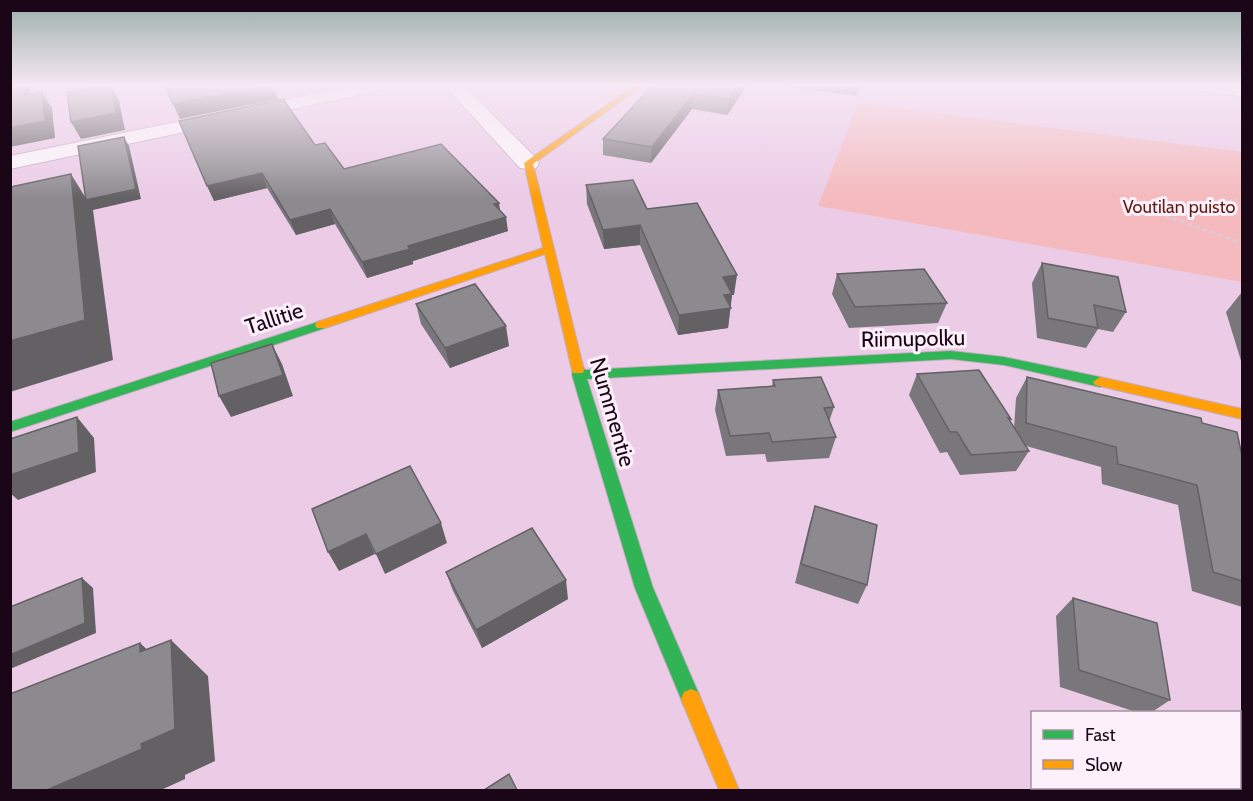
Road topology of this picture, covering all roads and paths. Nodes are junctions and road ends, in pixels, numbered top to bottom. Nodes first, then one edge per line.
1 (198, 123) edge
2 (490, 123) edge
3 (585, 123) edge
4 (10, 163) edge
5 (528, 163) junction
6 (1242, 197) edge
7 (1226, 202) dead end
8 (1158, 213) dead end
9 (1242, 243) edge
10 (550, 249) junction
11 (579, 375) junction
12 (1242, 414) edge
13 (10, 427) edge
14 (729, 790) edge

1 - 4 street
2 - 5 street
3 - 5 street
5 - 10 street, Nummentie
6 - 7 path
8 - 9 path
10 - 11 street, Nummentie
10 - 13 street, Tallitie
11 - 12 street, Riimupolku
11 - 14 street, Nummentie

